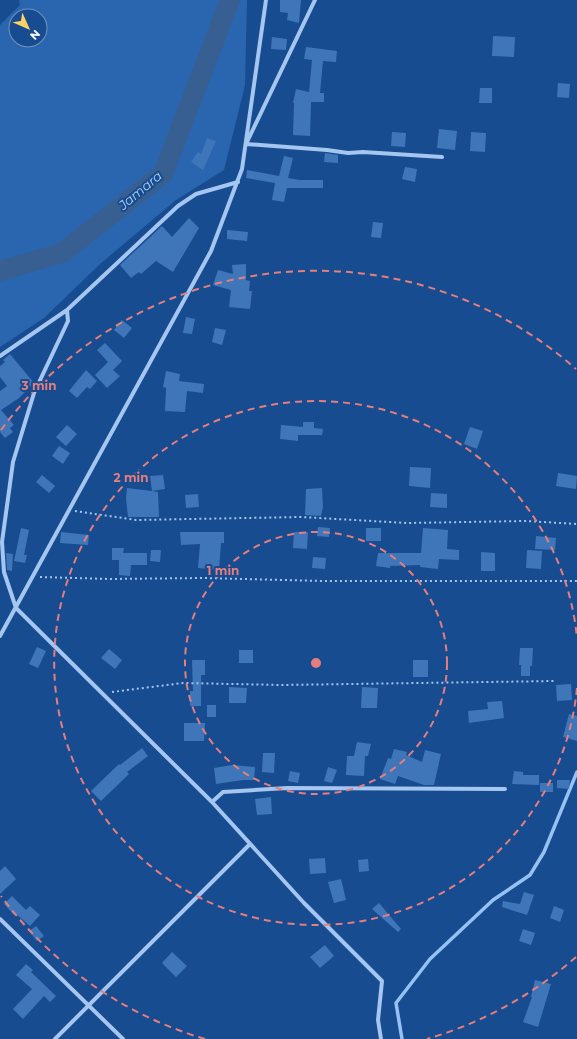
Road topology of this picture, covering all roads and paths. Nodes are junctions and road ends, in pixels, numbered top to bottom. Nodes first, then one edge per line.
1 (266, 0) edge
2 (315, 0) edge
3 (246, 144) junction
4 (442, 157) dead end
5 (238, 182) junction
6 (67, 310) junction
7 (0, 356) edge
8 (70, 510) junction
9 (577, 524) edge
10 (34, 576) junction
11 (577, 581) edge
12 (16, 608) junction
13 (0, 636) edge
14 (554, 681) dead end
15 (102, 694) junction
16 (505, 789) dead end
17 (212, 802) junction
18 (250, 844) junction
19 (0, 918) edge
20 (89, 1005) junction
21 (55, 1039) edge
22 (123, 1039) edge
23 (381, 1039) edge

1 - 3 street
2 - 3 street
3 - 4 street
3 - 5 street
5 - 6 street
5 - 8 street
6 - 7 street
6 - 12 street
8 - 9 path
8 - 10 street
10 - 11 path
10 - 12 street
12 - 13 street
12 - 15 street
14 - 15 path
15 - 17 street
16 - 17 street
17 - 18 street
18 - 20 street
18 - 23 street
19 - 20 street
20 - 21 street
20 - 22 street

